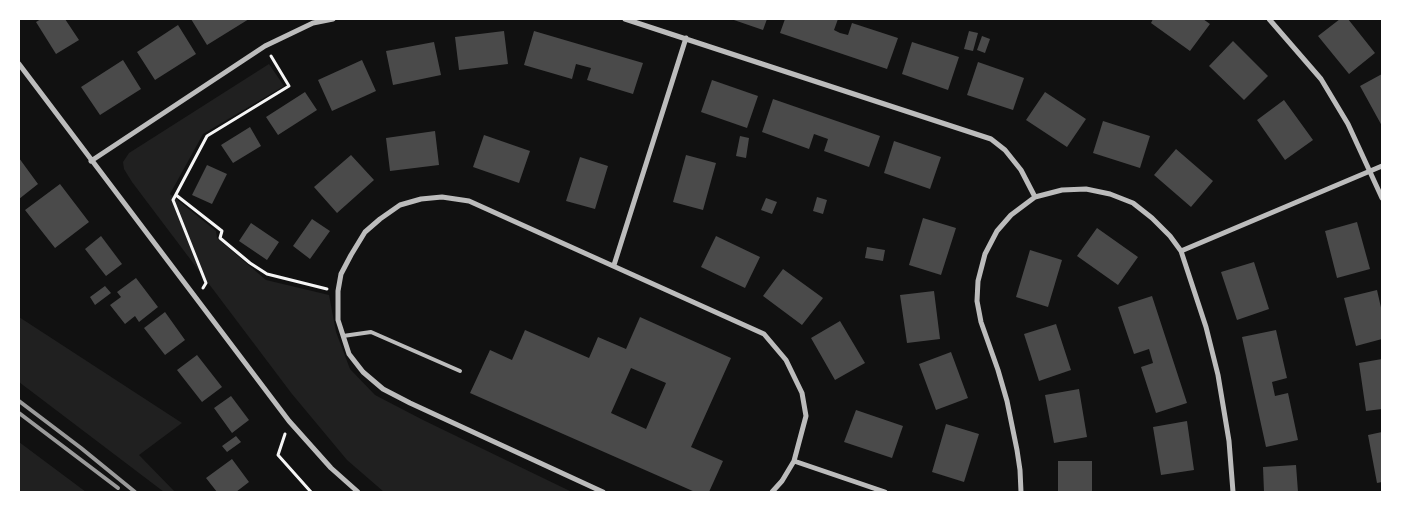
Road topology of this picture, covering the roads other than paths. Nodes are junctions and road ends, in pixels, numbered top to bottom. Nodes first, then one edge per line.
1 (333, 19) edge
2 (625, 19) edge
3 (1269, 19) edge
4 (686, 38) junction
5 (19, 64) edge
6 (91, 161) junction
7 (1382, 166) edge
8 (1371, 171) junction
9 (1035, 197) junction
10 (1382, 198) edge
11 (1181, 251) junction
12 (614, 265) junction
13 (343, 336) junction
14 (460, 371) dead end
15 (794, 461) junction
16 (358, 492) edge
17 (603, 492) edge
18 (772, 492) edge
19 (885, 492) edge
20 (1021, 492) edge
21 (1232, 492) edge

1 - 6 street
2 - 4 street
3 - 8 street
4 - 9 street
4 - 12 street
5 - 6 street
6 - 16 street
7 - 8 street
8 - 10 street
8 - 11 street
9 - 11 street
9 - 20 street
11 - 21 street
12 - 13 street
12 - 15 street
13 - 14 lane
13 - 17 street
15 - 18 street
15 - 19 street

